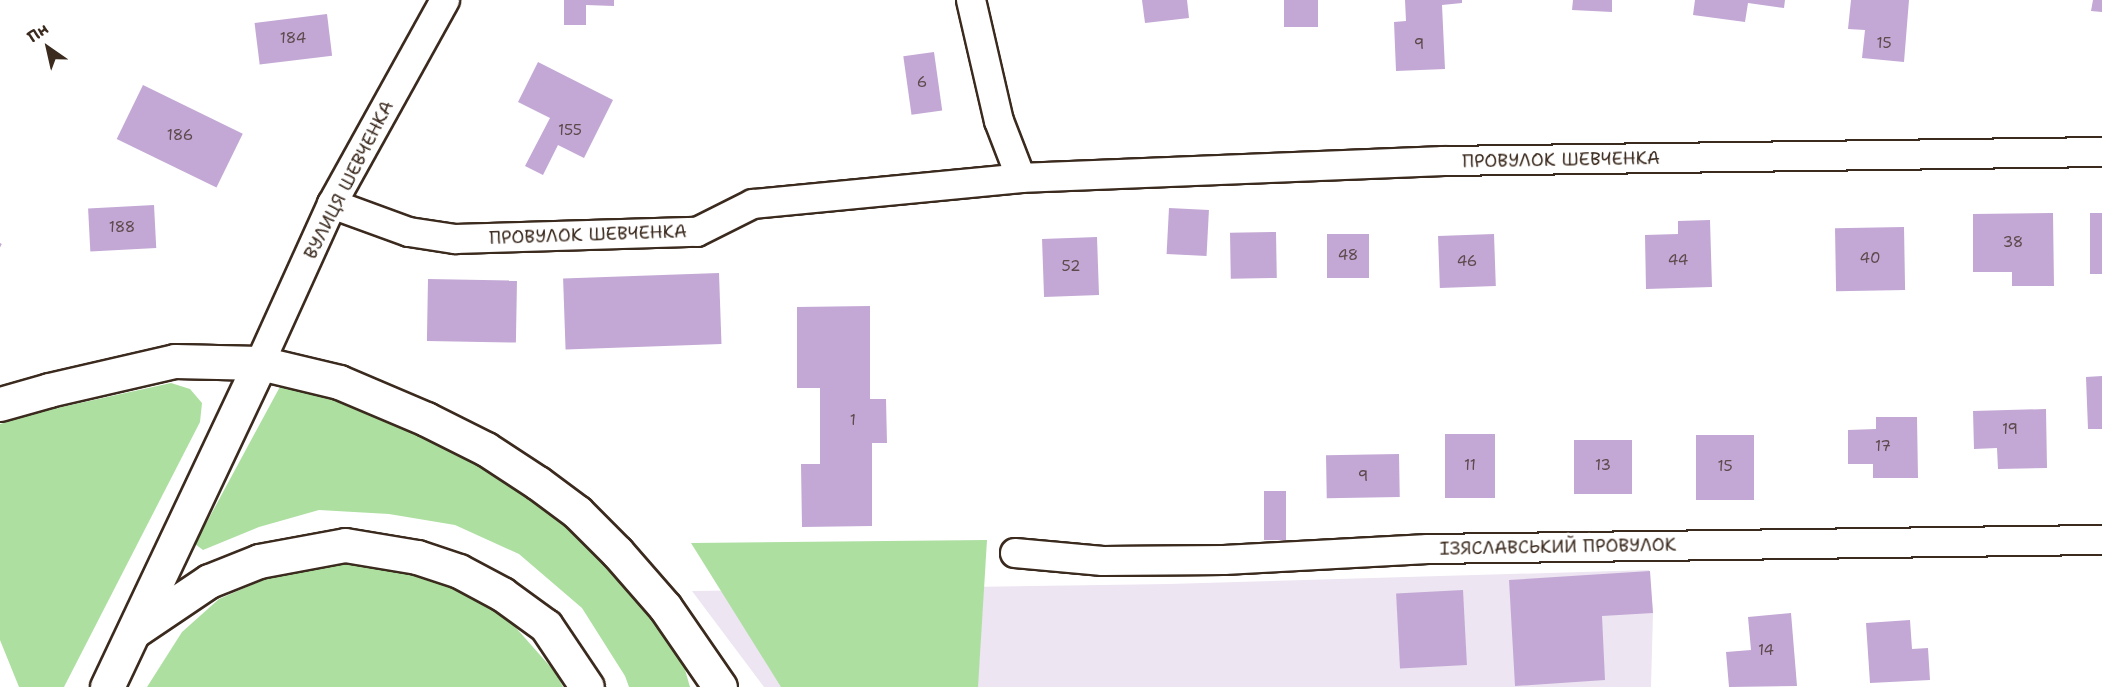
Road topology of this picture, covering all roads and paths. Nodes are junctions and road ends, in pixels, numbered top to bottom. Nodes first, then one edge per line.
1 (445, 0) edge
2 (970, 0) edge
3 (2102, 152) edge
4 (1021, 178) junction
5 (332, 204) junction
6 (260, 363) junction
7 (0, 404) edge
8 (2102, 540) edge
9 (1015, 553) dead end
10 (136, 630) junction
11 (107, 687) edge
12 (587, 687) edge
13 (720, 687) edge

1 - 5 street, ВУЛИЦЯ ШЕВЧЕНКА
2 - 4 street
3 - 4 street, ПРОВУЛОК ШЕВЧЕНКА
4 - 5 street, ПРОВУЛОК ШЕВЧЕНКА
5 - 6 street, ВУЛИЦЯ ШЕВЧЕНКА
6 - 7 main road
6 - 10 main road, ВУЛИЦЯ ШЕВЧЕНКА
6 - 13 main road
8 - 9 street, ІЗЯСЛАВСЬКИЙ ПРОВУЛОК
10 - 11 main road, ВУЛИЦЯ ШЕВЧЕНКА
10 - 12 main road

